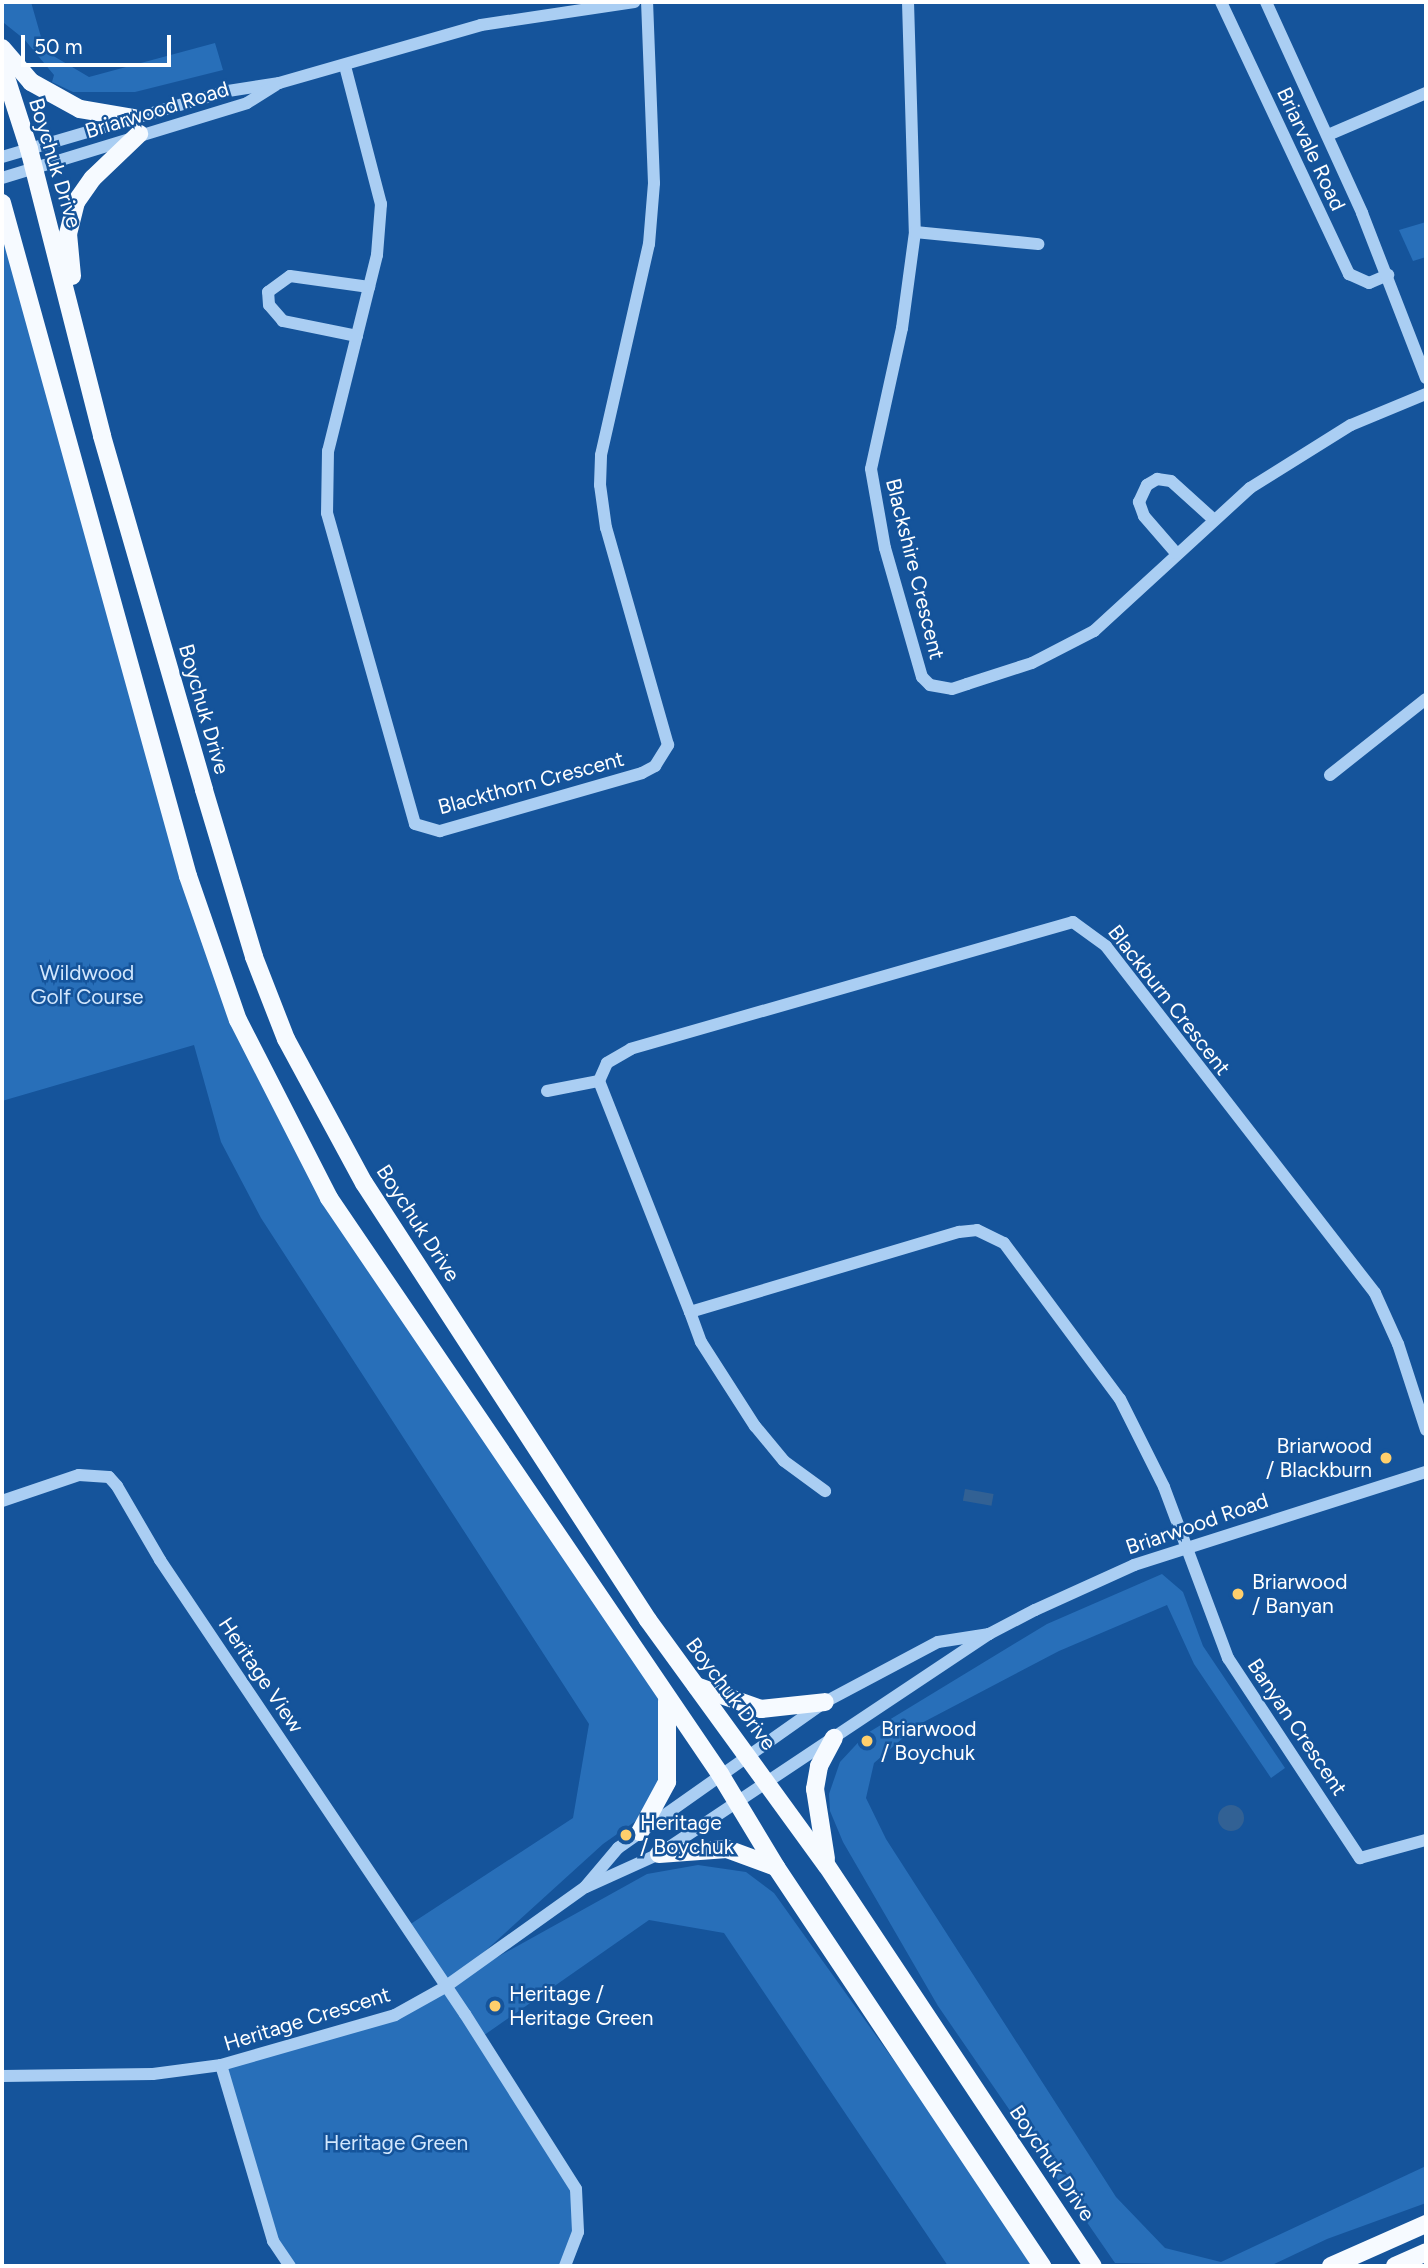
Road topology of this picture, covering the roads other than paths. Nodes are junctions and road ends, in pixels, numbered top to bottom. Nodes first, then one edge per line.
1 (634, 2) edge
2 (647, 2) edge
3 (908, 2) edge
4 (1221, 2) edge
5 (1266, 2) edge
6 (2, 48) edge
7 (2, 65) edge
8 (345, 66) junction
9 (1426, 93) edge
10 (136, 126) junction
11 (1328, 135) junction
12 (29, 149) junction
13 (2, 157) edge
14 (35, 168) junction
15 (2, 178) edge
16 (2, 203) edge
17 (915, 232) junction
18 (1038, 244) dead end
19 (1388, 275) junction
20 (369, 287) junction
21 (77, 324) junction
22 (357, 336) junction
23 (1426, 378) edge
24 (1426, 394) edge
25 (1213, 519) junction
26 (1176, 553) junction
27 (1426, 699) edge
28 (1330, 775) dead end
29 (599, 1081) junction
30 (547, 1091) dead end
31 (690, 1312) junction
32 (1426, 1430) edge
33 (1426, 1472) edge
34 (825, 1491) dead end
35 (2, 1501) edge
36 (1186, 1547) junction
37 (989, 1634) junction
38 (696, 1685) junction
39 (667, 1701) junction
40 (824, 1702) junction
41 (834, 1738) junction
42 (747, 1754) junction
43 (719, 1774) junction
44 (767, 1782) junction
45 (736, 1802) junction
46 (640, 1832) junction
47 (1426, 1840) edge
48 (659, 1854) junction
49 (827, 1866) junction
50 (776, 1867) junction
51 (585, 1887) junction
52 (445, 1987) junction
53 (221, 2065) junction
54 (2, 2076) edge
55 (1426, 2224) edge
56 (1426, 2252) edge
57 (290, 2266) edge
58 (565, 2266) edge
59 (1042, 2266) edge
60 (1093, 2266) edge
61 (1331, 2266) edge
62 (1395, 2266) edge

1 - 8 street, Briarwood Road
2 - 22 street, Blackthorn Crescent
3 - 17 street, Blackshire Crescent
4 - 19 street, Briarvale Road
5 - 11 street, Briarvale Road
6 - 10 main road
7 - 12 main road, Boychuk Drive
8 - 10 street, Briarwood Road
8 - 20 street, Blackthorn Crescent
9 - 11 street
10 - 12 street, Briarwood Road
10 - 14 street, Briarwood Road
10 - 21 main road
11 - 19 street, Briarvale Road
12 - 13 street, Briarwood Road
12 - 14 main road, Boychuk Drive
14 - 15 street, Briarwood Road
14 - 21 main road, Boychuk Drive
16 - 39 main road
17 - 18 street
17 - 26 street, Blackshire Crescent
19 - 23 street, Briarvale Road
20 - 22 street, Blackthorn Crescent
20 - 22 street
21 - 38 main road, Boychuk Drive
24 - 25 street, Blackshire Crescent
25 - 26 street, Blackshire Crescent
25 - 26 street
27 - 28 street
29 - 30 street
29 - 31 street
29 - 32 street, Blackburn Crescent
31 - 34 street
31 - 36 street
33 - 36 street, Briarwood Road
35 - 52 street, Heritage View
36 - 37 street, Briarwood Road
36 - 47 street, Banyan Crescent
37 - 40 street, Briarwood Road
37 - 41 street, Briarwood Road
38 - 40 main road
38 - 42 main road, Boychuk Drive
39 - 43 main road
39 - 46 main road
40 - 42 street, Briarwood Road
41 - 44 street, Briarwood Road
41 - 49 main road
42 - 43 street, Briarwood Road
42 - 44 main road, Boychuk Drive
43 - 45 main road
43 - 46 street, Heritage Crescent
44 - 45 street, Briarwood Road
44 - 49 main road, Boychuk Drive
45 - 48 street, Heritage Crescent
45 - 50 main road
46 - 51 street, Heritage Crescent
48 - 50 main road
48 - 51 street, Heritage Crescent
49 - 60 main road, Boychuk Drive
50 - 59 main road
51 - 52 street, Heritage Crescent
52 - 53 street, Heritage Crescent
52 - 58 street
53 - 54 street, Heritage Crescent
53 - 57 street
55 - 61 main road
56 - 62 main road

